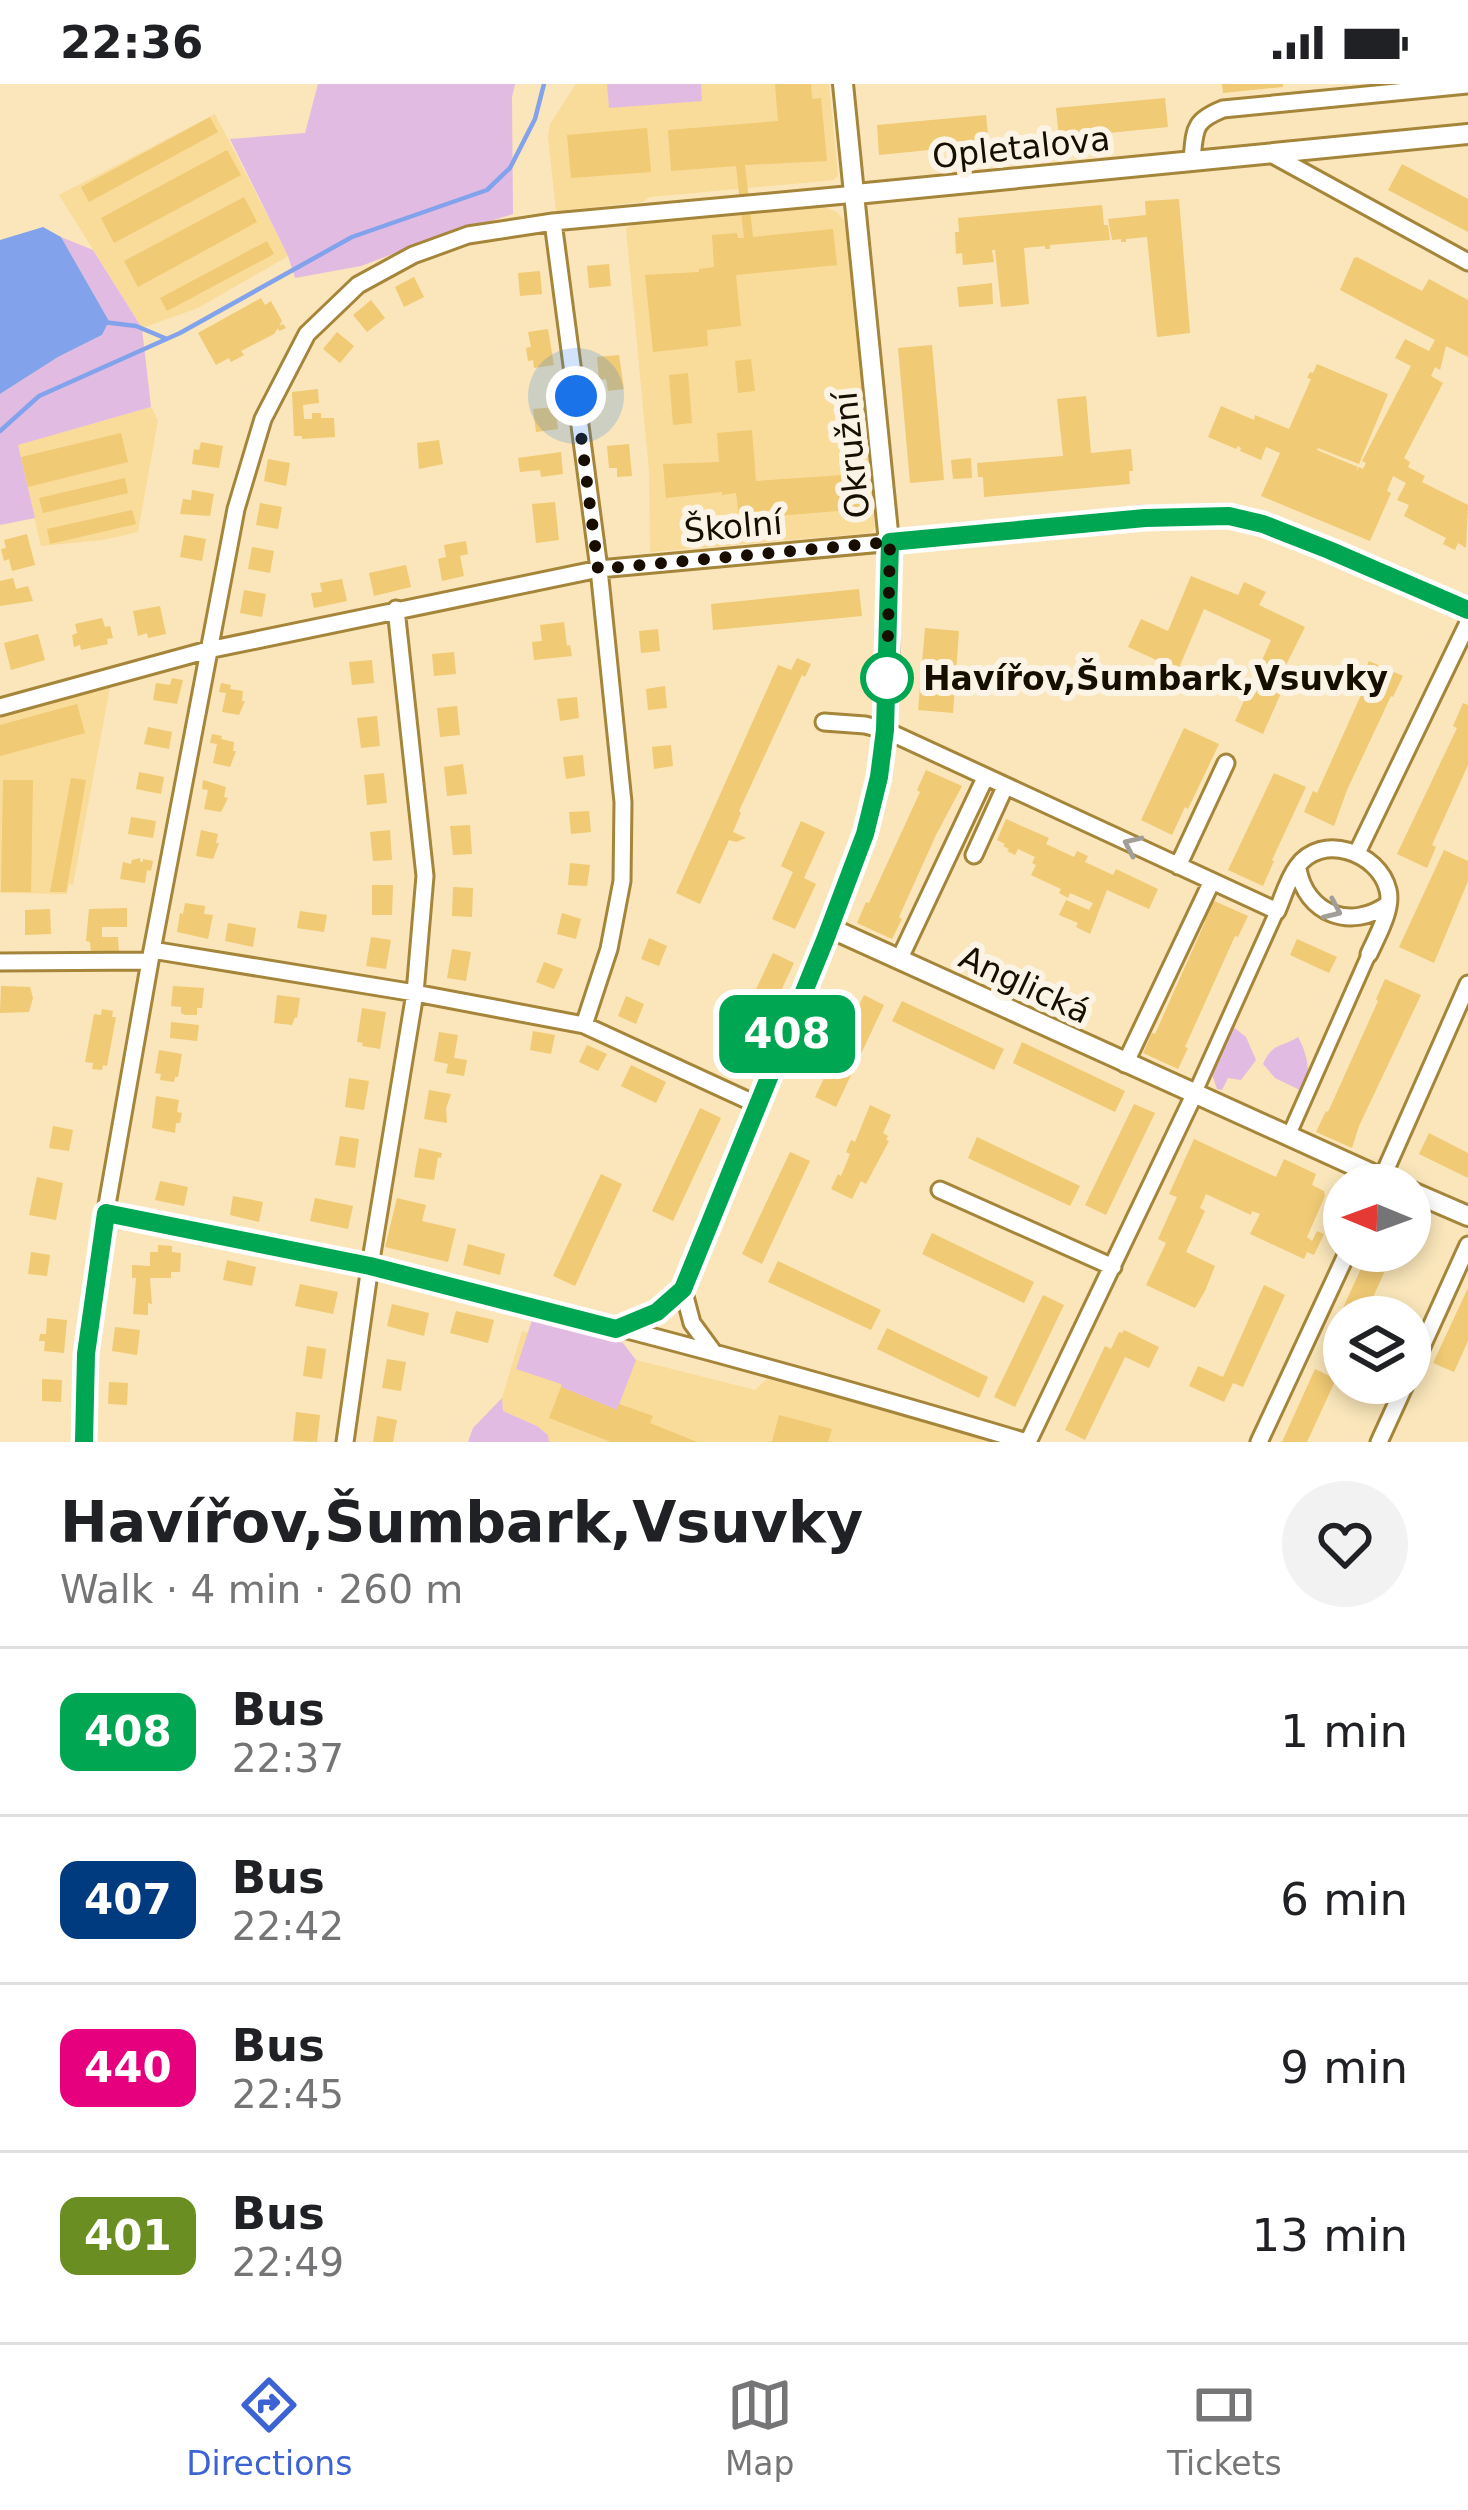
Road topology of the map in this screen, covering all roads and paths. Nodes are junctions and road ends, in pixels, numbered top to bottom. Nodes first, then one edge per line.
1 (843, 84) edge
2 (1468, 85) edge
3 (1344, 91) edge
4 (1468, 134) edge
5 (1268, 152) junction
6 (1192, 159) junction
7 (856, 194) junction
8 (554, 222) junction
9 (1468, 262) edge
10 (890, 542) junction
11 (598, 569) junction
12 (396, 609) junction
13 (1468, 610) edge
14 (1468, 622) edge
15 (208, 650) junction
16 (0, 707) edge
17 (824, 722) dead end
18 (885, 730) junction
19 (1226, 763) dead end
20 (985, 778) junction
21 (1005, 787) junction
22 (1358, 853) junction
23 (974, 855) dead end
24 (1178, 866) junction
25 (1297, 866) junction
26 (1212, 881) junction
27 (1389, 903) junction
28 (1276, 911) junction
29 (830, 928) junction
30 (1369, 954) joint
31 (151, 956) junction
32 (899, 960) junction
33 (0, 962) edge
34 (415, 993) junction
35 (1466, 995) edge
36 (584, 1025) junction
37 (1125, 1064) junction
38 (1194, 1095) junction
39 (758, 1105) junction
40 (1288, 1137) junction
41 (1346, 1164) edge
42 (1394, 1164) edge
43 (940, 1190) dead end
44 (1431, 1200) edge
45 (106, 1213) junction
46 (1468, 1216) edge
47 (1468, 1245) edge
48 (370, 1266) junction
49 (1113, 1267) junction
50 (1338, 1272) edge
51 (683, 1289) junction
52 (1431, 1327) edge
53 (616, 1329) junction
54 (714, 1353) junction
55 (1396, 1404) edge
56 (83, 1442) edge
57 (345, 1442) edge
58 (1028, 1442) edge
59 (1259, 1442) edge
60 (1379, 1442) edge

1 - 7 street, Okružní
2 - 3 street
3 - 6 street
4 - 5 street, Opletalova
5 - 6 street, Opletalova
5 - 9 street
6 - 7 street, Opletalova
7 - 8 street
7 - 10 street, Okružní
8 - 11 street
8 - 15 street
10 - 11 street, Školní
10 - 13 street, Školní
10 - 18 street, Okružní
11 - 12 street, Školní
11 - 36 street
12 - 15 street, Školní
12 - 34 street
14 - 22 street
15 - 16 street, Školní
15 - 31 street
17 - 18 street
18 - 20 street
18 - 29 street, Okružní
19 - 24 street
20 - 21 street
20 - 32 street
21 - 23 street
24 -> 21 street
22 - 25 street
22 - 27 street
24 - 26 street
25 -> 27 street
25 - 28 street
26 - 28 street
26 - 37 street
27 - 30 street
28 - 38 street
29 - 32 street, Anglická
29 - 39 street, Okružní
30 - 40 street
31 - 33 street
31 - 34 street
31 - 45 street
32 - 37 street, Anglická
34 - 36 street
34 - 48 street
35 - 42 street
36 - 39 street
37 - 38 street, Anglická
38 - 40 street, Anglická
38 - 49 street
39 - 51 street, Okružní
40 - 41 street
43 - 49 street
44 - 46 street
45 - 48 street
45 - 56 street
47 - 52 street
48 - 53 street
48 - 57 street
49 - 58 street
50 - 59 street
51 - 53 street
51 - 54 street
53 - 54 street
54 - 58 street
55 - 60 street

